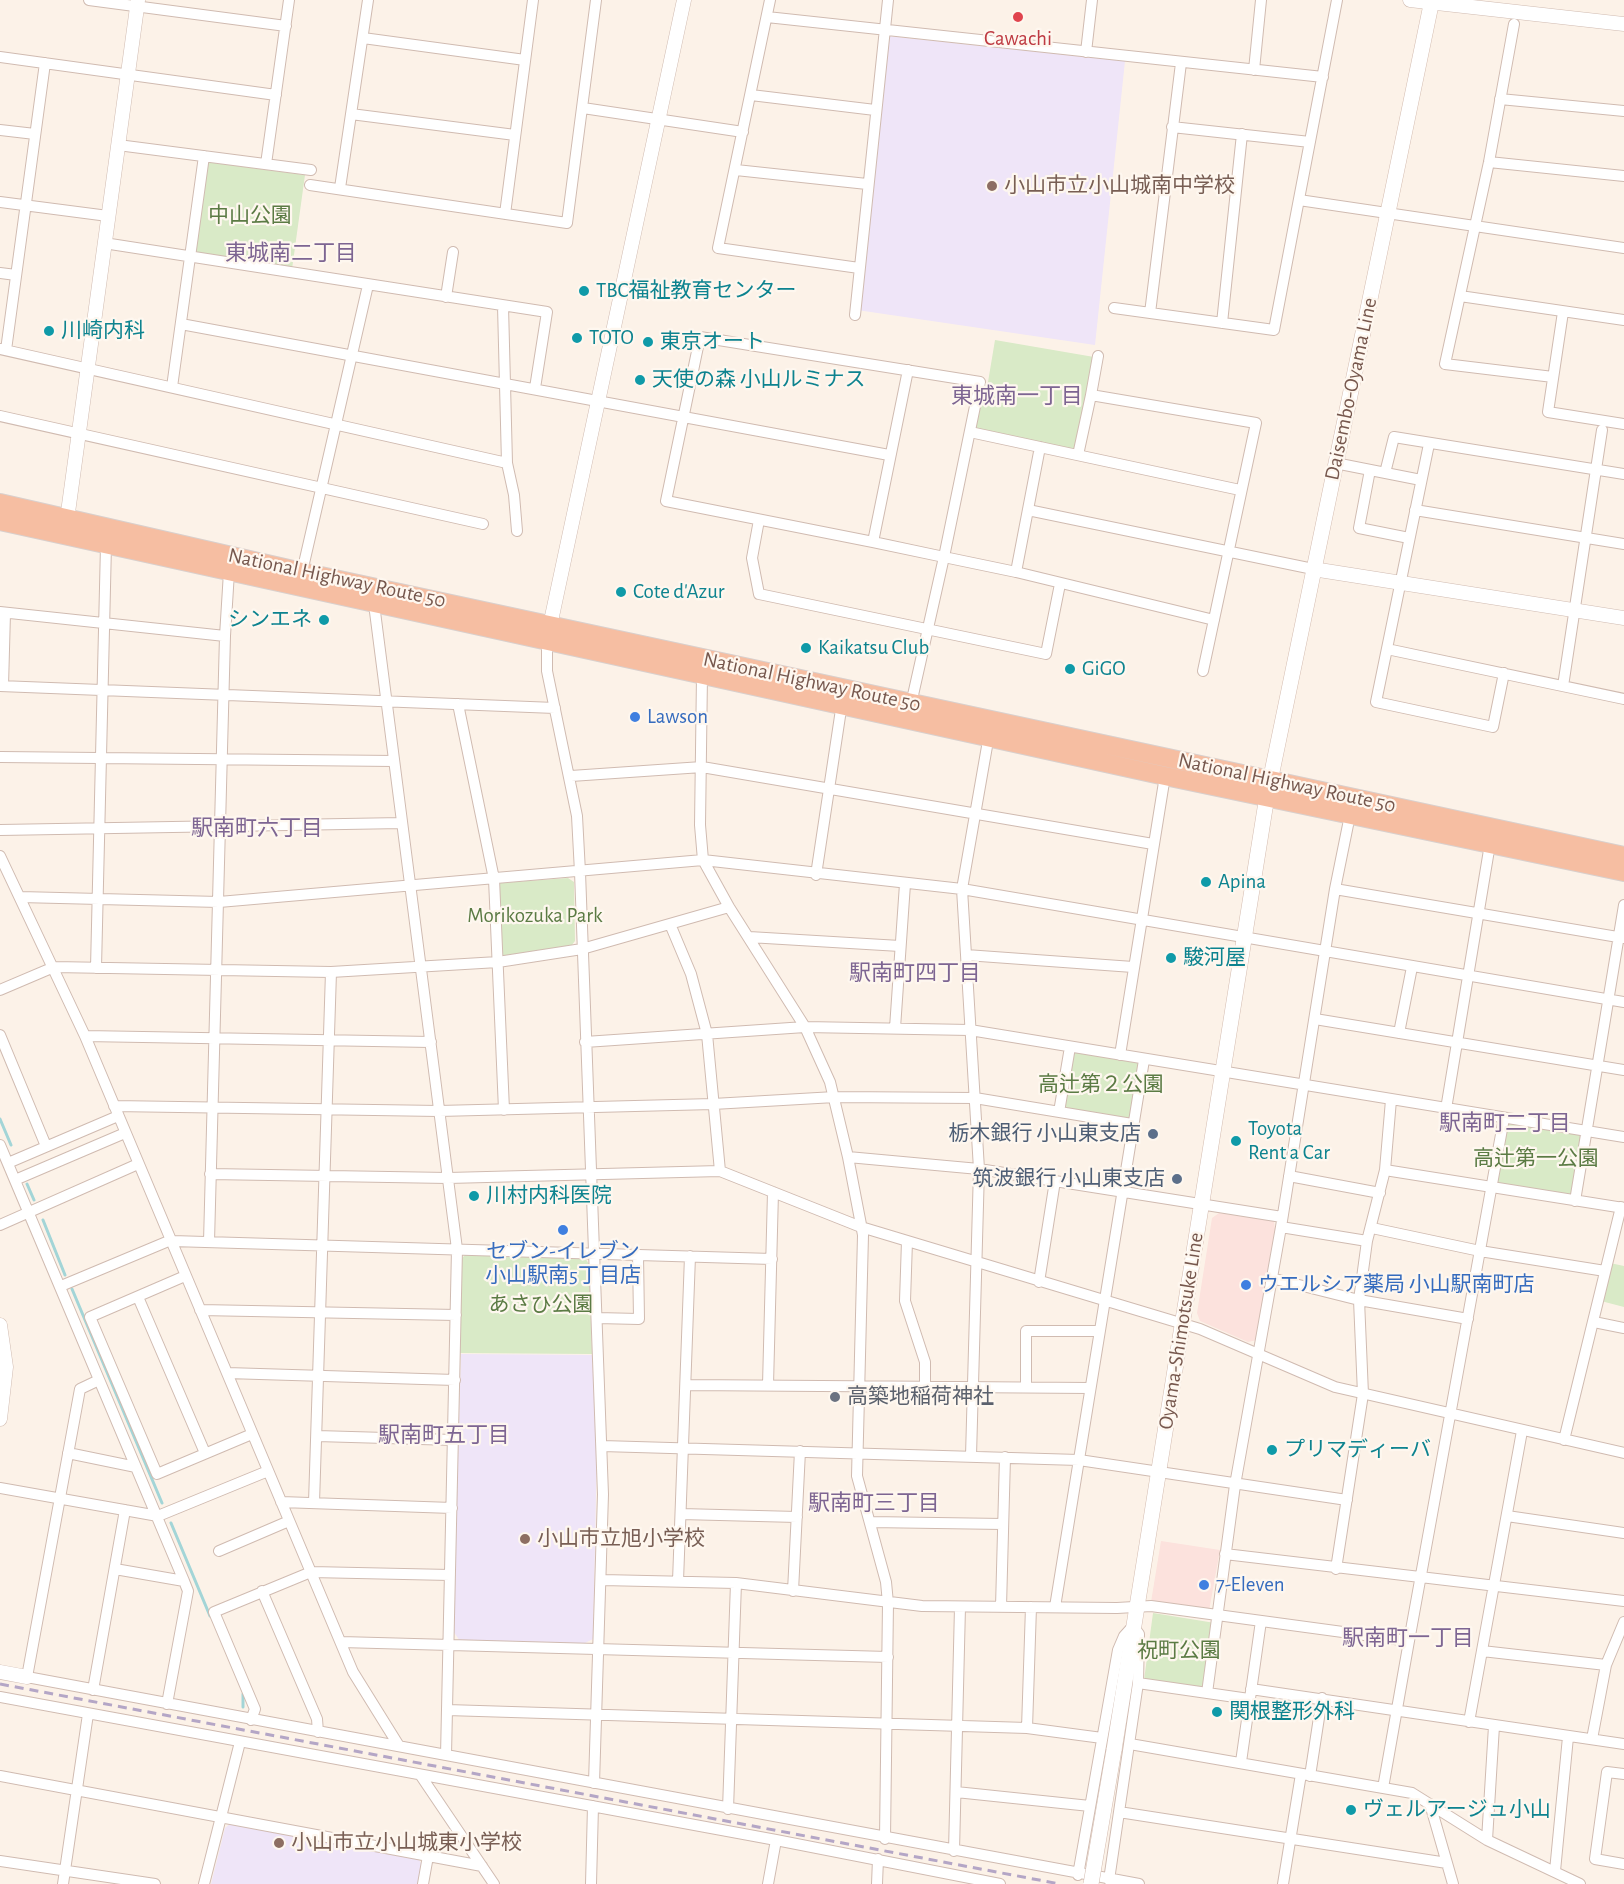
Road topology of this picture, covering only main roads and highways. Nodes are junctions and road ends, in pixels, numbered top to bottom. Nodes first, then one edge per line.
1 (1432, 1) edge
2 (0, 504) edge
3 (0, 520) edge
4 (66, 527) junction
5 (548, 633) junction
6 (1268, 788) junction
7 (1624, 856) edge
8 (1624, 872) edge
9 (1091, 1884) edge

1 - 6 main road, Daisembo-Oyama Line
2 - 4 highway, National Highway Route 50
3 - 4 highway, National Highway Route 50
4 - 5 highway, National Highway Route 50
4 - 5 highway, National Highway Route 50
5 - 6 highway, National Highway Route 50
5 - 6 highway, National Highway Route 50
6 - 7 highway, National Highway Route 50
6 - 8 highway, National Highway Route 50
6 - 9 main road, Oyama-Shimotsuke Line, bridge

